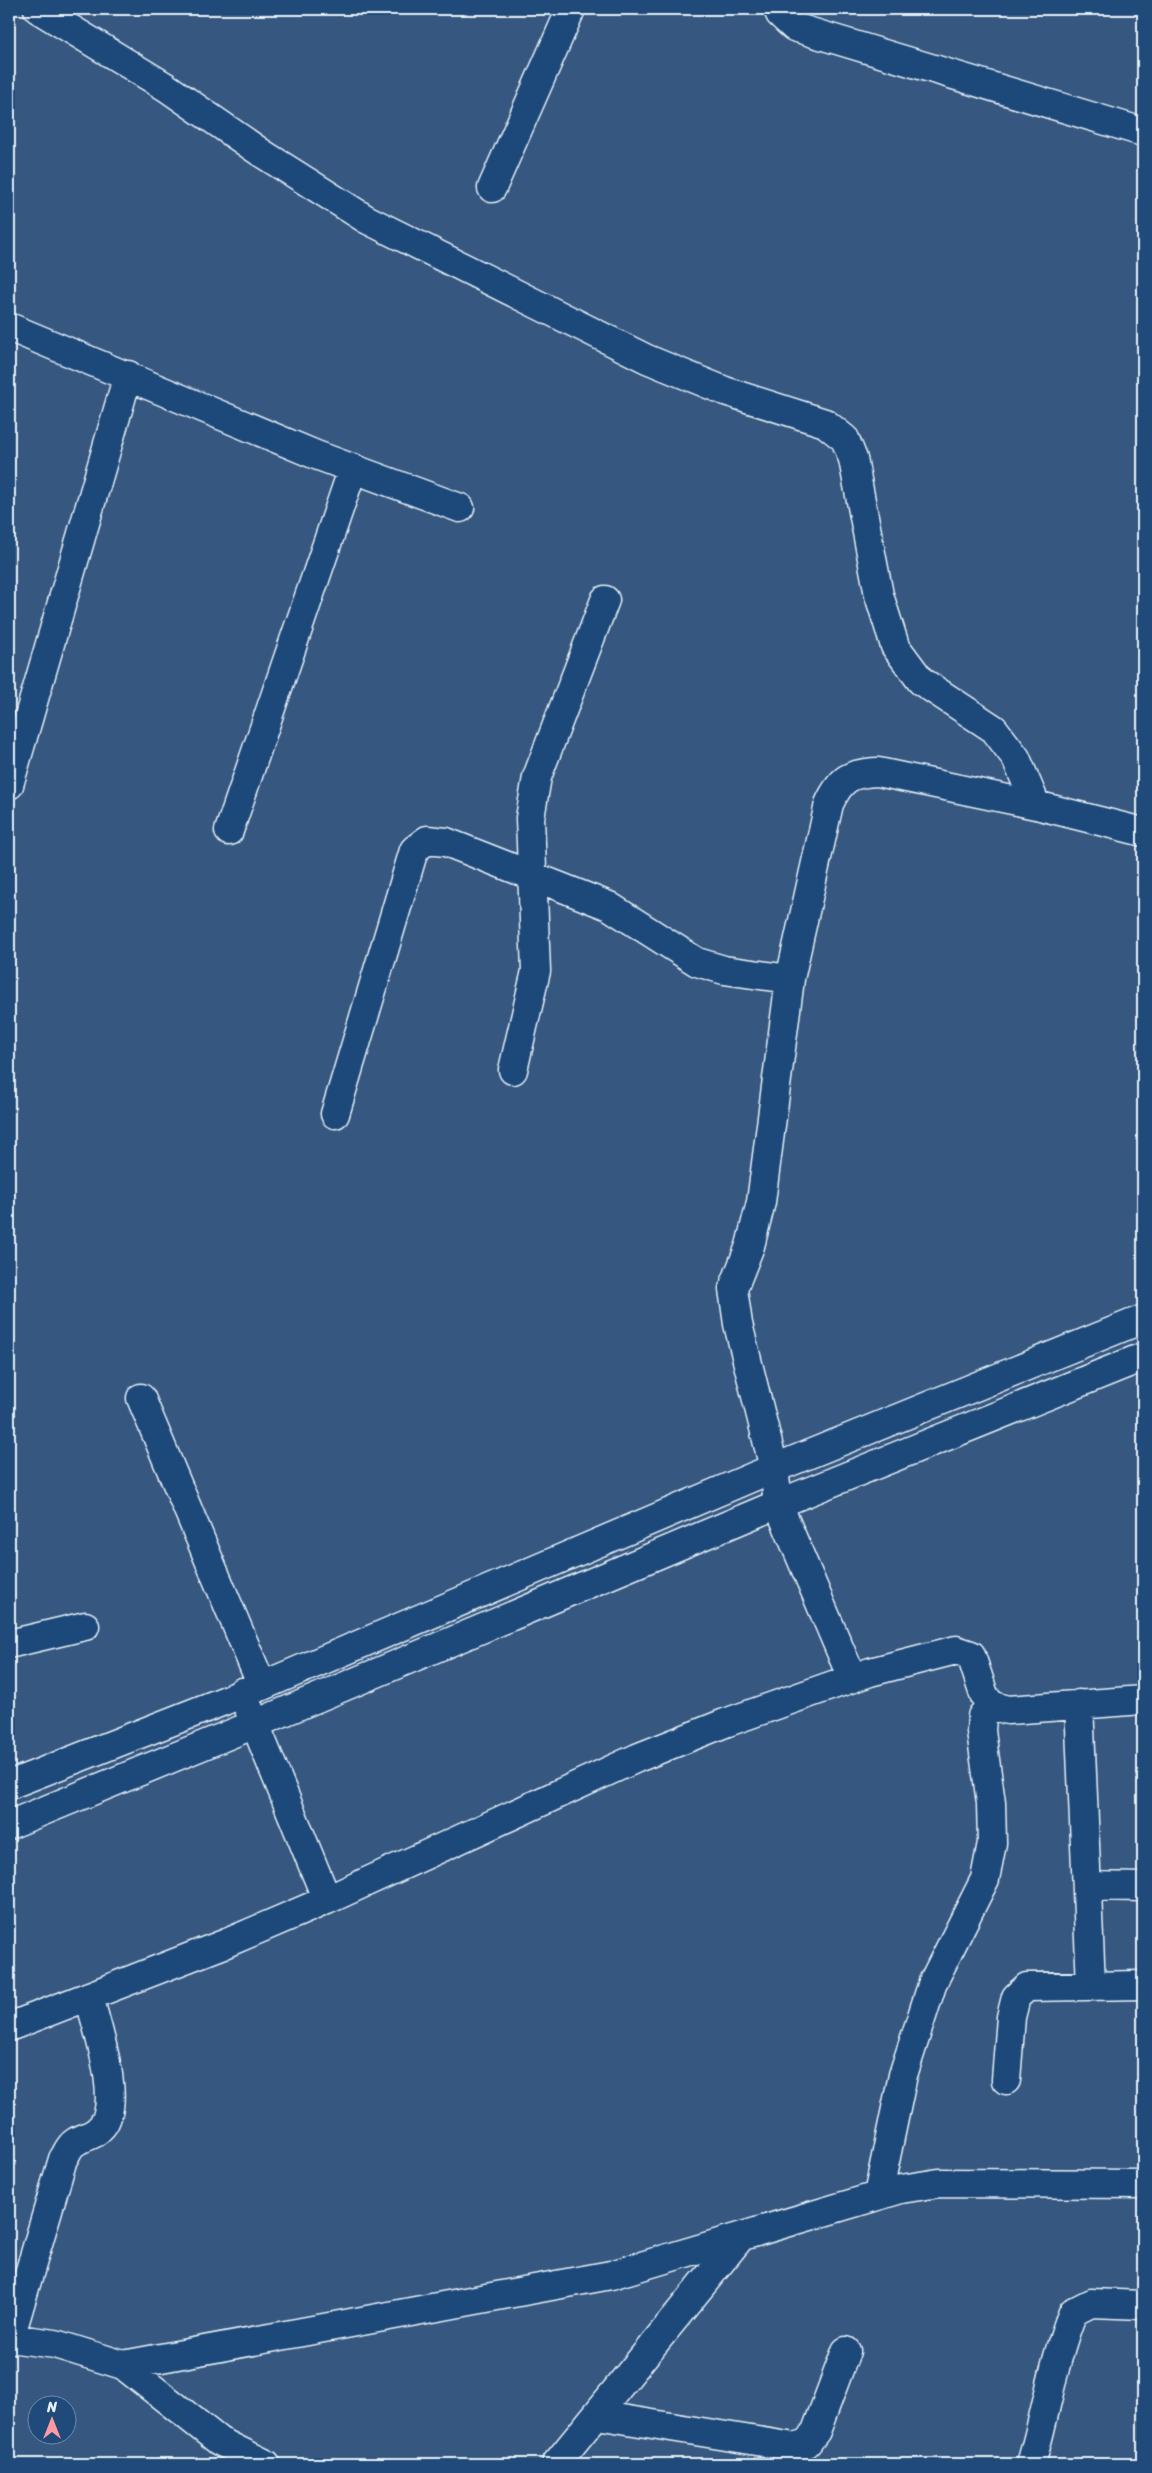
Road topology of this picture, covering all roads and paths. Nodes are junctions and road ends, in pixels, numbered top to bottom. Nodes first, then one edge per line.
1 (38, 9) edge
2 (571, 9) edge
3 (778, 9) edge
4 (1143, 132) edge
5 (492, 188) dead end
6 (9, 327) edge
7 (128, 375) junction
8 (353, 468) junction
9 (460, 508) dead end
10 (605, 600) dead end
11 (9, 785) edge
12 (1036, 805) junction
13 (229, 830) dead end
14 (1143, 832) edge
15 (532, 876) junction
16 (790, 979) junction
17 (513, 1070) dead end
18 (335, 1114) dead end
19 (1143, 1319) edge
20 (1143, 1357) edge
21 (141, 1398) dead end
22 (774, 1468) junction
23 (778, 1504) junction
24 (86, 1626) dead end
25 (9, 1644) edge
26 (852, 1678) junction
27 (252, 1689) junction
28 (1143, 1700) edge
29 (1079, 1704) junction
30 (991, 1705) junction
31 (256, 1724) junction
32 (9, 1785) edge
33 (9, 1825) edge
34 (1086, 1886) junction
35 (1143, 1887) edge
36 (327, 1900) junction
37 (1091, 1985) junction
38 (1143, 1985) edge
39 (89, 1996) junction
40 (9, 2027) edge
41 (1006, 2080) dead end
42 (1143, 2184) edge
43 (878, 2195) junction
44 (740, 2238) junction
45 (1143, 2305) edge
46 (9, 2338) edge
47 (846, 2350) dead end
48 (123, 2365) junction
49 (596, 2415) junction
50 (266, 2464) edge
51 (556, 2464) edge
52 (1030, 2464) edge

1 - 12 street
2 - 5 street
3 - 4 street
6 - 7 street
7 - 8 street
7 - 11 street
8 - 9 street
8 - 13 street
10 - 15 street
12 - 14 street
12 - 16 street
15 - 16 street
15 - 17 street
15 - 18 street
16 - 22 street
19 - 22 street
20 - 23 street
21 - 27 street
22 - 23 street
22 - 27 street
23 - 26 street
23 - 31 street
24 - 25 street
26 - 30 street
26 - 36 street
27 - 31 street
27 - 32 street
28 - 29 street
29 - 30 street
29 - 34 street
30 - 43 street
31 - 33 street
31 - 36 street
34 - 35 street
34 - 37 street
36 - 39 street
37 - 38 street
37 - 41 street
39 - 40 street
39 - 46 street
42 - 43 street
43 - 44 street
44 - 48 street
44 - 49 street
45 - 52 street
46 - 48 street
47 - 49 street
48 - 50 street
49 - 51 street

